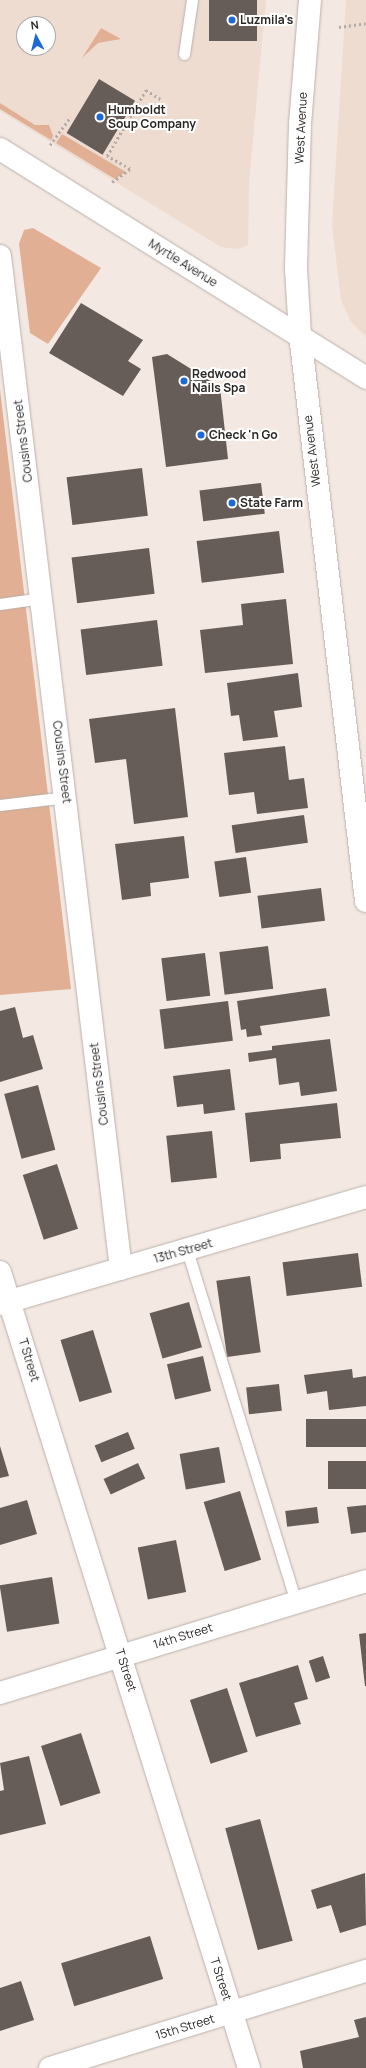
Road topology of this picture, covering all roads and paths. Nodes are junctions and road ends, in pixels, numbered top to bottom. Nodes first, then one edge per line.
1 (192, 0) edge
2 (310, 0) edge
3 (366, 23) edge
4 (339, 27) dead end
5 (184, 54) dead end
6 (162, 100) dead end
7 (70, 117) dead end
8 (50, 145) dead end
9 (0, 149) edge
10 (112, 182) dead end
11 (0, 256) edge
12 (300, 334) junction
13 (366, 378) edge
14 (42, 598) junction
15 (0, 604) edge
16 (66, 797) junction
17 (0, 805) edge
18 (366, 901) edge
19 (366, 1197) edge
20 (187, 1250) junction
21 (121, 1269) junction
22 (0, 1272) edge
23 (5, 1303) edge
24 (366, 1581) edge
25 (296, 1602) junction
26 (121, 1655) junction
27 (0, 1693) edge
28 (366, 1972) edge
29 (232, 2012) junction
30 (50, 2068) edge
31 (249, 2068) edge

1 - 5 lane
2 - 12 street, West Avenue
3 - 4 path
6 - 10 path
7 - 8 path
9 - 12 street, Myrtle Avenue
11 - 14 street, Cousins Street
12 - 13 street, Myrtle Avenue
12 - 18 street, West Avenue
14 - 15 lane
14 - 16 street, Cousins Street
16 - 17 lane
16 - 21 street, Cousins Street
19 - 20 street, 13th Street
20 - 21 street, 13th Street
20 - 25 lane
21 - 23 street, 13th Street
22 - 23 street, T Street
23 - 26 street, T Street
24 - 25 street, 14th Street
25 - 26 street, 14th Street
26 - 27 street, 14th Street
26 - 29 street, T Street
28 - 29 street, 15th Street
29 - 30 street, 15th Street
29 - 31 street, T Street

